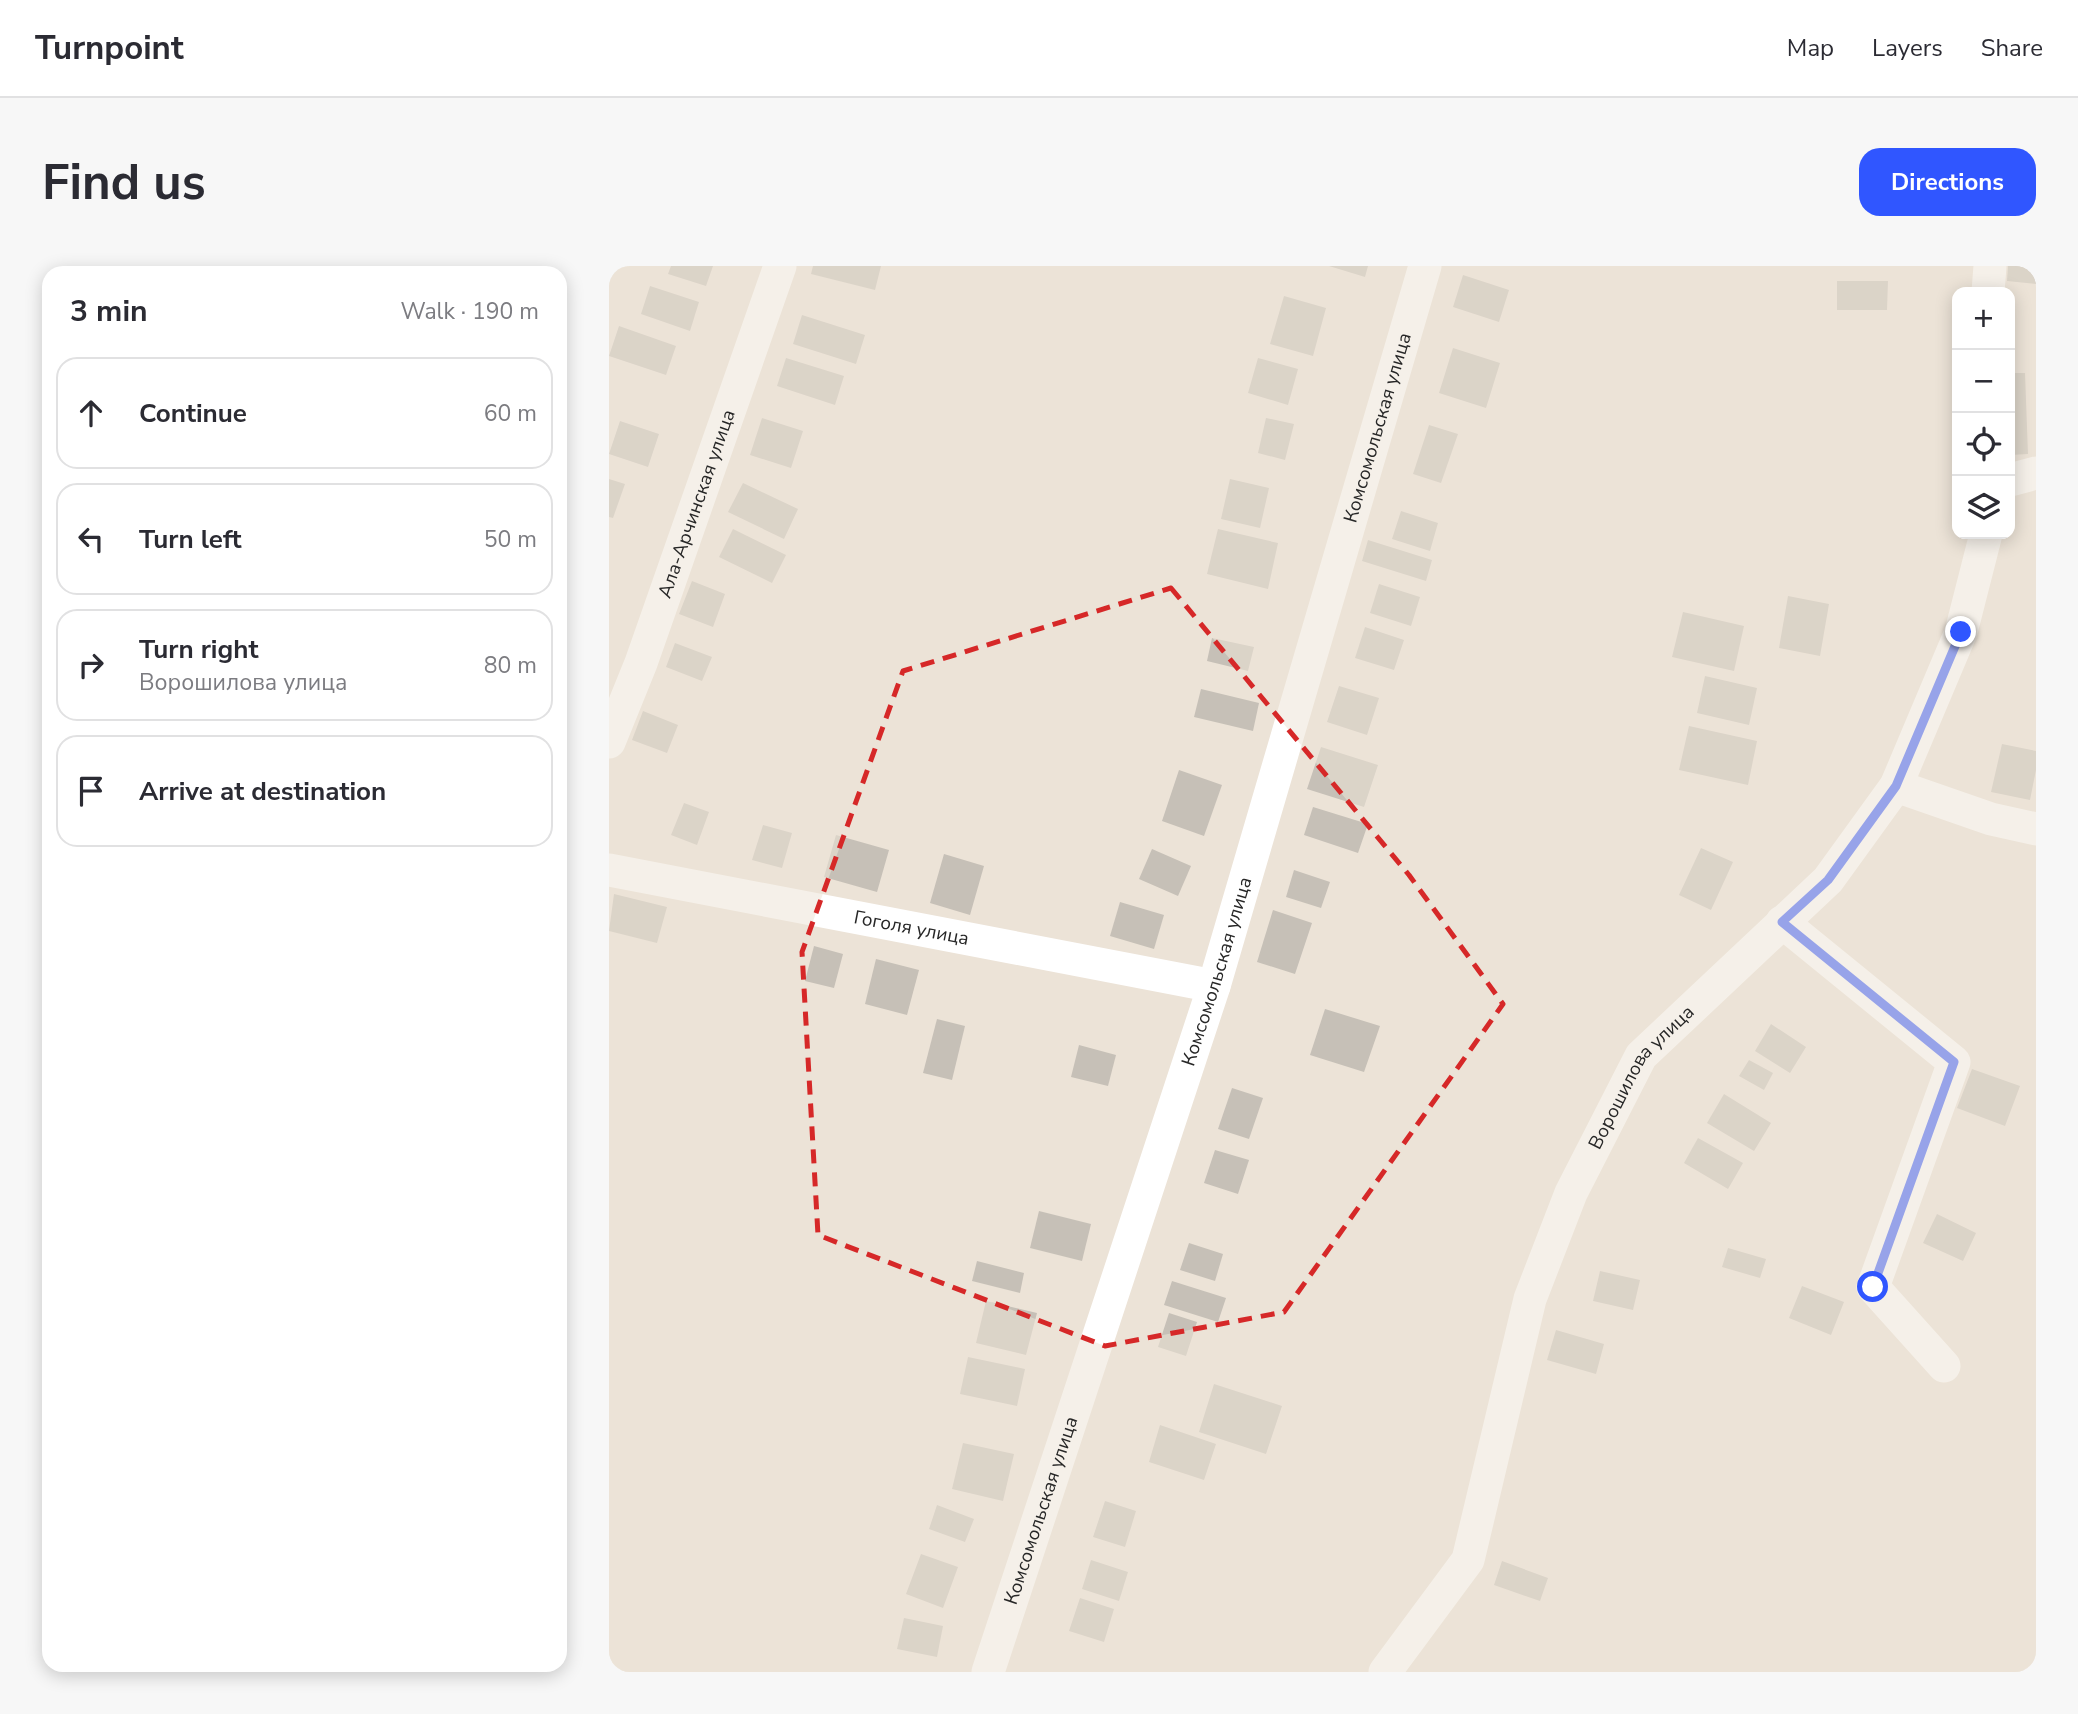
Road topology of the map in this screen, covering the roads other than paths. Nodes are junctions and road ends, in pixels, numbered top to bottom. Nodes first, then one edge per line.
1 (780, 266) edge
2 (1425, 266) edge
3 (1990, 266) edge
4 (1988, 287) edge
5 (2036, 473) edge
6 (2015, 479) edge
7 (1985, 539) edge
8 (609, 742) edge
9 (1896, 786) junction
10 (2036, 829) edge
11 (609, 870) edge
12 (1782, 922) junction
13 (1214, 986) junction
14 (1944, 1366) dead end
15 (988, 1672) edge
16 (1385, 1672) edge

1 - 8 street, Ала-Арчинская улица
2 - 13 street, Комсомольская улица
3 - 4 street
5 - 6 street
7 - 9 street, Ворошилова улица
9 - 10 street
9 - 12 street, Ворошилова улица
11 - 13 street, Гоголя улица
12 - 14 street
12 - 16 street, Ворошилова улица
13 - 15 street, Комсомольская улица

